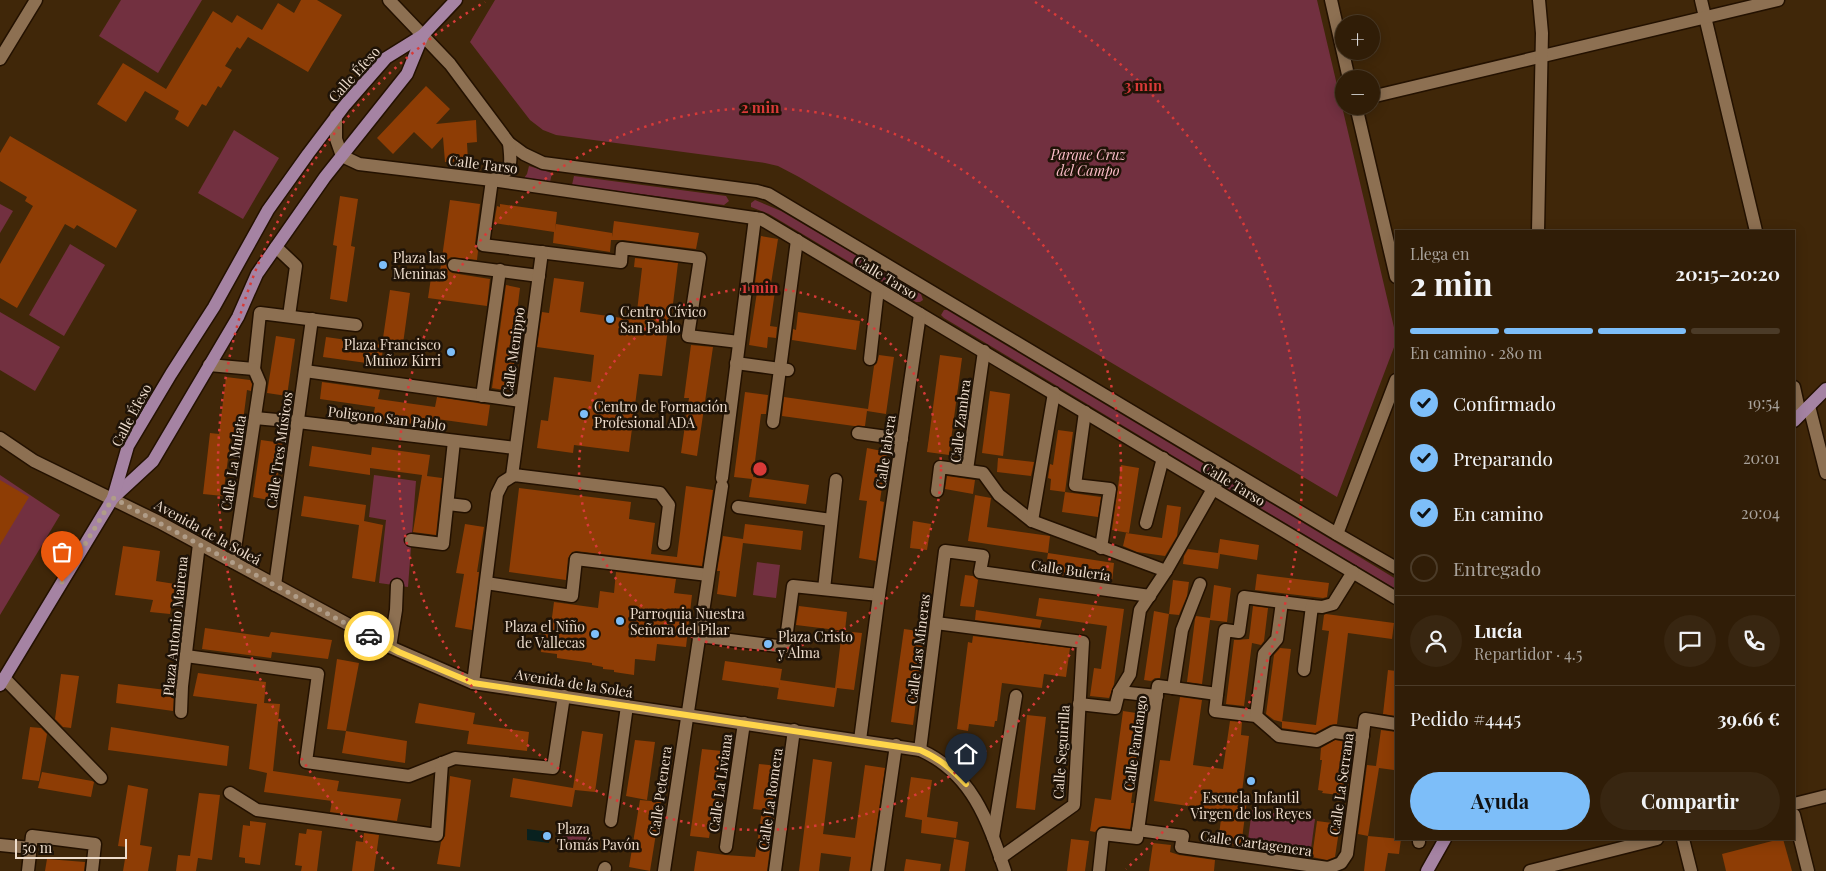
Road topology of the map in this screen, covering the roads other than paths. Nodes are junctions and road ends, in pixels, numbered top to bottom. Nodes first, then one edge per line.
1 (36, 0) edge
2 (390, 0) edge
3 (456, 0) edge
4 (1331, 0) edge
5 (1539, 0) edge
6 (1701, 0) edge
7 (1778, 0) edge
8 (1705, 17) junction
9 (423, 35) junction
10 (1541, 57) junction
11 (0, 59) edge
12 (1347, 70) edge
13 (1380, 95) edge
14 (1358, 115) edge
15 (336, 116) junction
16 (509, 143) junction
17 (342, 156) junction
18 (492, 180) junction
19 (755, 218) junction
20 (1538, 230) edge
21 (1756, 230) edge
22 (797, 240) junction
23 (276, 247) junction
24 (542, 252) junction
25 (454, 265) dead end
26 (500, 270) junction
27 (1395, 272) edge
28 (538, 276) junction
29 (878, 289) junction
30 (920, 314) junction
31 (289, 316) junction
32 (312, 319) junction
33 (356, 325) dead end
34 (739, 342) junction
35 (984, 352) junction
36 (870, 359) dead end
37 (736, 363) junction
38 (210, 365) junction
39 (254, 369) junction
40 (784, 369) junction
41 (305, 370) junction
42 (1395, 383) edge
43 (1826, 389) edge
44 (1795, 391) edge
45 (1054, 393) junction
46 (482, 396) junction
47 (521, 401) junction
48 (1085, 412) junction
49 (1801, 414) edge
50 (255, 418) junction
51 (298, 422) junction
52 (773, 422) dead end
53 (858, 433) dead end
54 (0, 438) edge
55 (902, 440) junction
56 (454, 441) junction
57 (514, 452) junction
58 (1162, 458) junction
59 (1225, 468) junction
60 (966, 470) junction
61 (1826, 473) edge
62 (512, 476) junction
63 (836, 480) dead end
64 (1213, 489) junction
65 (937, 491) dead end
66 (113, 498) junction
67 (448, 504) junction
68 (719, 504) junction
69 (465, 506) dead end
70 (831, 520) junction
71 (1032, 521) junction
72 (1146, 523) dead end
73 (1337, 534) junction
74 (411, 540) dead end
75 (198, 544) junction
76 (664, 544) dead end
77 (1101, 548) junction
78 (945, 551) joint
79 (232, 562) junction
80 (1395, 567) edge
81 (1166, 571) junction
82 (1353, 572) junction
83 (708, 575) junction
84 (486, 583) junction
85 (1200, 584) dead end
86 (275, 585) junction
87 (397, 585) dead end
88 (824, 589) junction
89 (879, 595) junction
90 (1150, 596) junction
91 (1395, 597) edge
92 (1282, 602) junction
93 (1312, 606) junction
94 (936, 623) junction
95 (698, 636) junction
96 (390, 647) junction
97 (186, 656) junction
98 (1304, 670) dead end
99 (2, 682) edge
100 (473, 683) junction
101 (1173, 688) junction
102 (1119, 692) junction
103 (1217, 694) junction
104 (564, 696) junction
105 (1016, 696) dead end
106 (1157, 696) junction
107 (1080, 704) junction
108 (627, 706) junction
109 (181, 712) dead end
110 (686, 715) junction
111 (1256, 716) junction
112 (744, 723) junction
113 (1395, 724) edge
114 (794, 730) junction
115 (1363, 736) junction
116 (860, 740) junction
117 (896, 746) junction
118 (920, 750) junction
119 (442, 763) junction
120 (101, 778) dead end
121 (230, 793) dead end
122 (1826, 796) edge
123 (1795, 804) edge
124 (1795, 819) edge
125 (612, 821) dead end
126 (1137, 834) junction
127 (992, 838) junction
128 (1444, 840) edge
129 (1654, 840) edge
130 (1683, 840) edge
131 (0, 844) edge
132 (726, 847) dead end
133 (30, 848) junction
134 (1347, 854) joint
135 (1000, 858) junction
136 (1572, 866) edge
137 (28, 871) edge
138 (92, 871) edge
139 (664, 871) edge
140 (775, 871) edge
141 (878, 871) edge
142 (1005, 871) edge
143 (1099, 871) edge
144 (1427, 871) edge
145 (1530, 871) edge
146 (1691, 871) edge
147 (1808, 871) edge

1 - 11 street
2 - 9 street, Calle Tarso
3 - 9 main road
4 - 12 street
5 - 10 street
6 - 8 street
7 - 8 street
8 - 10 street
8 - 21 street
9 - 15 main road, Calle Éfeso
9 - 16 street, Calle Tarso
9 - 17 main road, Calle Éfeso
10 - 13 street
10 - 20 street
14 - 27 street
15 - 17 street
15 - 66 main road, Calle Éfeso
16 - 18 street
16 - 59 street, Calle Tarso
17 - 18 street, Calle Tarso
17 - 23 main road, Calle Éfeso
18 - 19 street, Calle Tarso
18 - 24 street
19 - 22 street, Calle Tarso
19 - 34 street, Calle Petenera
22 - 29 street, Calle Tarso
22 - 40 street
23 - 31 street
23 - 38 main road, Calle Éfeso
24 - 28 street, Calle Menippo
24 - 34 street
25 - 26 street
26 - 28 street
26 - 46 street
28 - 47 street, Calle Menippo
29 - 30 street, Calle Tarso
29 - 36 street
30 - 35 street, Calle Tarso
30 - 55 street, Calle Jabera
31 - 32 street
31 - 39 street, Calle La Mulata
32 - 33 street
32 - 41 street, Calle Tres Músicos
34 - 37 street, Calle Petenera
35 - 45 street, Calle Tarso
35 - 60 street, Calle Zambra
37 - 40 street
37 - 68 street, Calle Petenera
38 - 39 street
38 - 66 main road, Calle Éfeso
39 - 50 street, Calle La Mulata
40 - 52 street
41 - 46 street
41 - 51 street, Calle Tres Músicos
42 - 73 street
43 - 49 main road
44 - 49 street
45 - 48 street, Calle Tarso
45 - 71 street
46 - 47 street
47 - 57 street, Calle Menippo
48 - 58 street, Calle Tarso
48 - 77 street
49 - 61 street
50 - 51 street, Poligono San Pablo
50 - 79 street, Calle La Mulata
51 - 56 street, Poligono San Pablo
51 - 86 street, Calle Tres Músicos
53 - 55 street
54 - 66 street, Avenida de la Soleá
55 - 89 street, Calle Jabera
56 - 57 street, Poligono San Pablo
56 - 67 street
57 - 62 street, Calle Menippo
58 - 64 street, Calle Tarso
58 - 72 street
59 - 64 street
59 - 73 street, Calle Tarso
60 - 65 street
60 - 71 street, Calle Zambra
62 - 76 street
62 - 84 street
63 - 70 street
64 - 81 street
64 - 82 street, Calle Tarso
66 - 75 street, Avenida de la Soleá
66 - 99 main road, Calle Éfeso
67 - 69 street
67 - 74 street
68 - 70 street
68 - 83 street, Calle Petenera
70 - 88 street
71 - 77 street, Calle Zambra
73 - 80 street, Calle Tarso
75 - 79 street, Avenida de la Soleá
75 - 97 street, Plaza Antonio Mairena
77 - 81 street, Calle Zambra
78 - 90 street, Calle Bulería
78 - 94 street, Calle Las Mineras
79 - 86 street, Avenida de la Soleá
81 - 90 street
82 - 91 street, Calle Tarso
82 - 93 street
83 - 84 street
83 - 95 street, Calle Petenera
84 - 100 street
85 - 101 street
86 - 96 street, Avenida de la Soleá
87 - 96 street
88 - 89 street
88 - 95 street
89 - 116 street, Calle Jabera
90 - 102 street
92 - 93 street
92 - 103 street
92 - 111 street
93 - 98 street
94 - 107 street, Calle Seguirilla
94 - 118 street, Calle Las Mineras
95 - 110 street, Calle Petenera
96 - 100 street, Avenida de la Soleá
97 - 109 street, Plaza Antonio Mairena
97 - 119 street
99 - 120 street
100 - 104 street, Avenida de la Soleá
101 - 103 street
101 - 106 street, Calle Fandango
102 - 106 street
102 - 107 street
103 - 111 street
104 - 108 street, Avenida de la Soleá
104 - 119 street
105 - 127 street
106 - 126 street, Calle Fandango
107 - 135 street, Calle Seguirilla
108 - 110 street, Avenida de la Soleá
108 - 125 street
110 - 112 street, Avenida de la Soleá
110 - 139 street, Calle Petenera
111 - 115 street
112 - 114 street, Avenida de la Soleá
112 - 132 street, Calle La Liviana
113 - 115 street, Calle La Serrana
114 - 116 street, Avenida de la Soleá
114 - 140 street, Calle La Romera
115 - 134 street, Calle La Serrana
116 - 117 street, Avenida de la Soleá
117 - 118 street, Avenida de la Soleá
117 - 141 street
118 - 127 street, Avenida de la Soleá
119 - 121 street
122 - 123 street
124 - 147 street
126 - 134 street, Calle Cartagenera
126 - 143 street, Calle Cartagenera
127 - 135 street, Avenida de la Soleá
128 - 144 main road
129 - 136 street
130 - 146 street
131 - 133 street
133 - 137 street
133 - 138 street
135 - 142 street, Avenida de la Soleá
136 - 145 street

